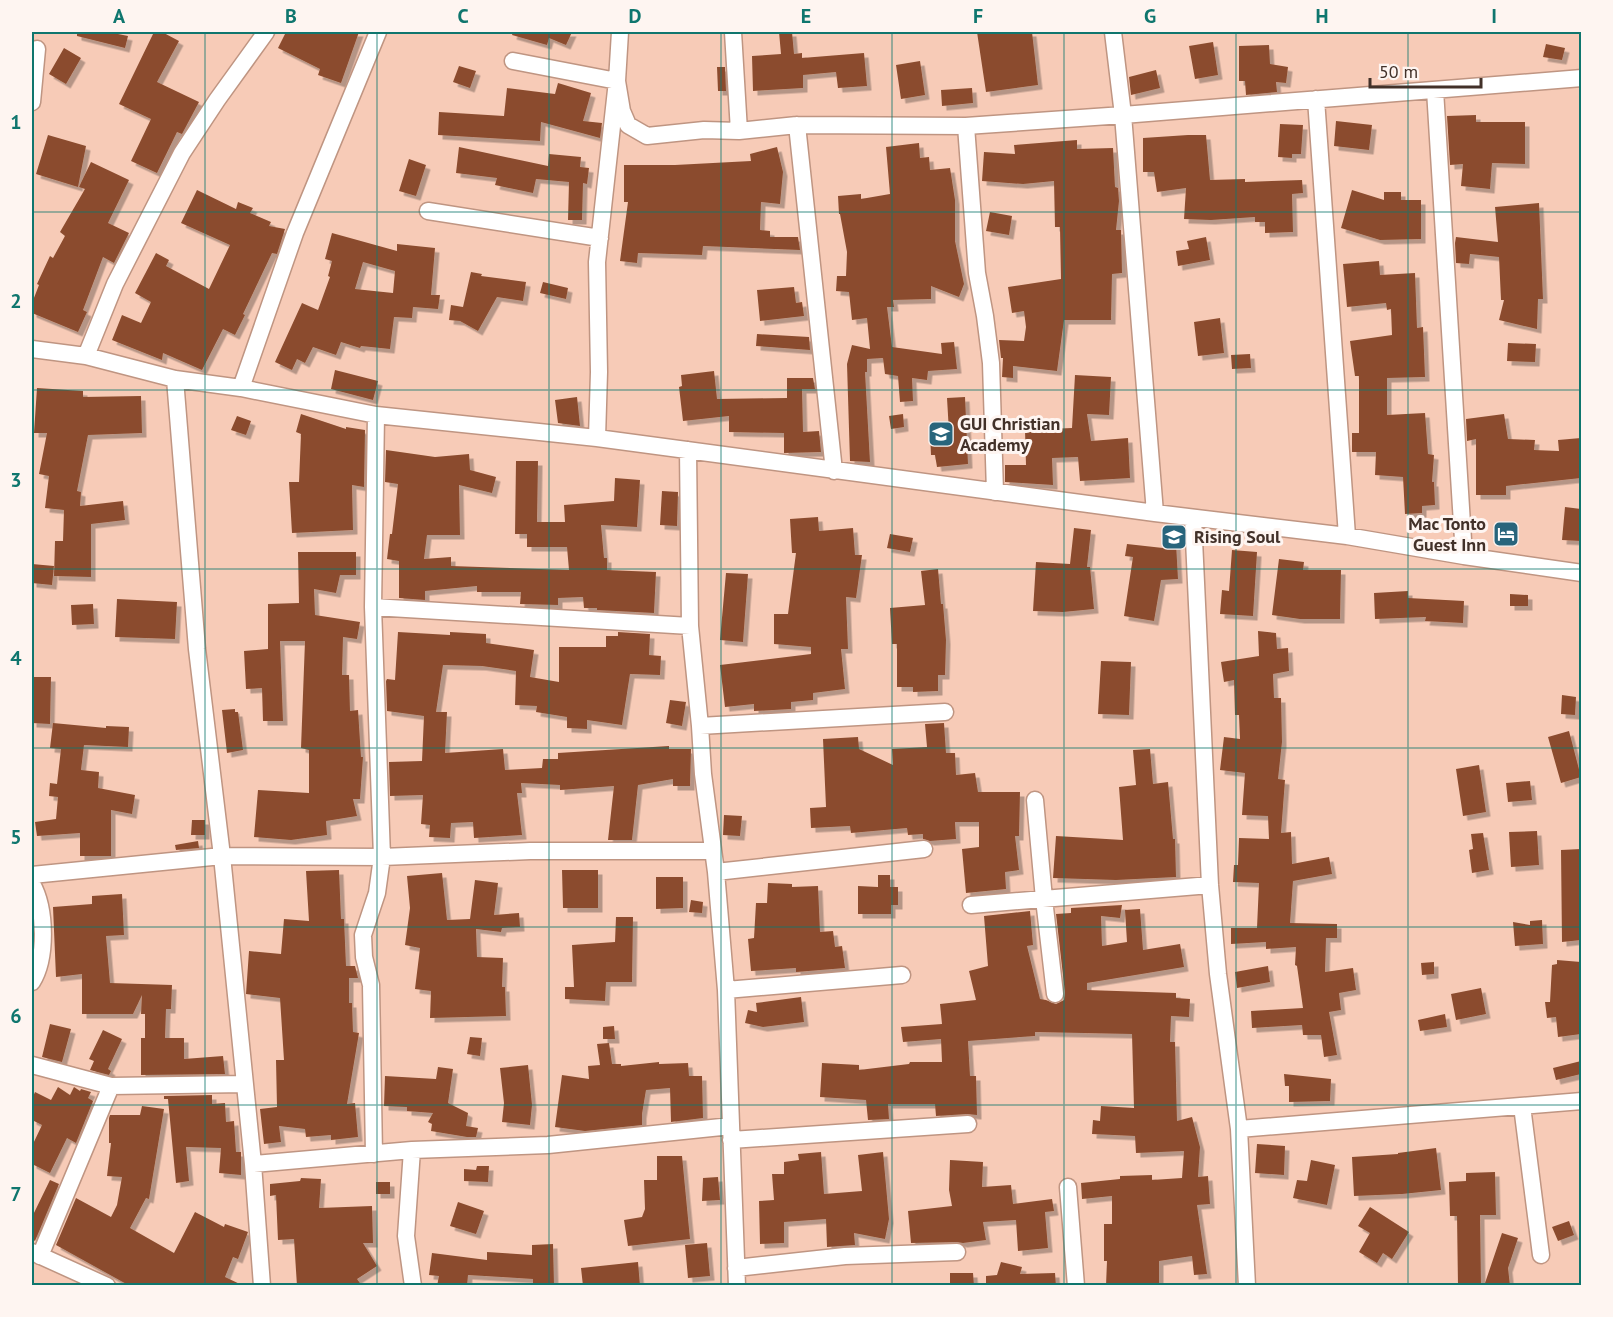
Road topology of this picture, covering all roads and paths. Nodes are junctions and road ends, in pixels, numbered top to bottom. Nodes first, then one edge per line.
1 (266, 32) edge
2 (378, 32) edge
3 (620, 32) edge
4 (733, 32) edge
5 (1113, 32) edge
6 (38, 49) dead end
7 (513, 61) dead end
8 (1581, 78) edge
9 (617, 81) junction
10 (1435, 90) junction
11 (1316, 99) junction
12 (32, 102) edge
13 (1123, 115) junction
14 (797, 125) junction
15 (966, 126) junction
16 (739, 131) junction
17 (428, 211) dead end
18 (600, 238) junction
19 (32, 349) edge
20 (86, 356) junction
21 (175, 379) junction
22 (241, 388) junction
23 (376, 415) junction
24 (597, 438) junction
25 (688, 450) junction
26 (834, 471) junction
27 (995, 492) junction
28 (1155, 513) junction
29 (1193, 518) junction
30 (1347, 536) junction
31 (1464, 556) junction
32 (1581, 573) edge
33 (373, 607) junction
34 (690, 626) junction
35 (945, 712) dead end
36 (700, 726) junction
37 (1035, 800) dead end
38 (924, 849) dead end
39 (712, 851) junction
40 (222, 856) junction
41 (382, 857) junction
42 (716, 872) junction
43 (32, 875) edge
44 (32, 884) edge
45 (1210, 885) junction
46 (1044, 899) junction
47 (970, 905) dead end
48 (902, 975) dead end
49 (32, 982) edge
50 (726, 990) junction
51 (1055, 994) dead end
52 (32, 1065) edge
53 (245, 1084) junction
54 (111, 1086) junction
55 (1581, 1101) edge
56 (1522, 1106) junction
57 (968, 1124) dead end
58 (1239, 1129) junction
59 (731, 1133) junction
60 (412, 1150) junction
61 (374, 1154) junction
62 (253, 1164) junction
63 (1068, 1186) dead end
64 (957, 1252) dead end
65 (36, 1254) edge
66 (1541, 1255) dead end
67 (736, 1268) junction
68 (107, 1286) edge
69 (262, 1286) edge
70 (413, 1286) edge
71 (737, 1286) edge
72 (1076, 1286) edge
73 (1247, 1286) edge

1 - 20 street
2 - 22 street
3 - 9 street
4 - 16 street
5 - 13 street
6 - 12 street
7 - 9 street
8 - 10 street
9 - 16 street
9 - 18 street
10 - 11 street
10 - 31 street
11 - 13 street
11 - 30 street
13 - 15 street
13 - 28 street
14 - 15 street
14 - 16 street
14 - 26 street
15 - 27 street
17 - 18 street
18 - 24 street
19 - 20 street
20 - 21 street
21 - 22 street
21 - 40 street
22 - 23 street
23 - 24 street
23 - 33 street
24 - 25 street
25 - 26 street
25 - 34 street
26 - 27 street
27 - 28 street
28 - 29 street
29 - 30 street
29 - 45 street
30 - 31 street
31 - 32 street
33 - 34 street
33 - 41 street
34 - 36 street
35 - 36 street
36 - 39 street
37 - 46 street
38 - 42 street
39 - 41 street
39 - 42 street
40 - 41 street
40 - 43 street
40 - 53 street
41 - 61 street
42 - 50 street
44 - 49 street
45 - 46 street
45 - 58 street
46 - 47 street
46 - 51 street
48 - 50 street
50 - 59 street
52 - 54 street
53 - 54 street
53 - 62 street
54 - 65 street
55 - 56 street
56 - 58 street
56 - 66 street
57 - 59 street
58 - 73 street
59 - 60 street
59 - 67 street
60 - 61 street
60 - 70 street
61 - 62 street
62 - 69 street
63 - 72 street
64 - 67 street
65 - 68 street
67 - 71 street

